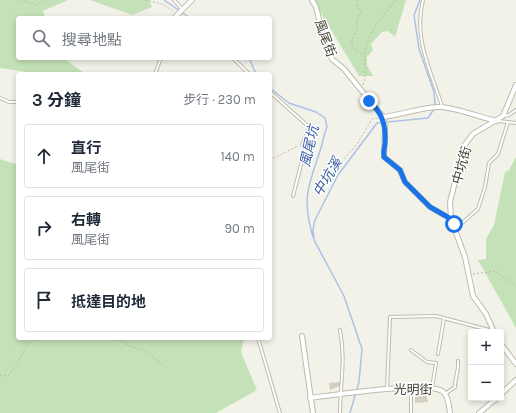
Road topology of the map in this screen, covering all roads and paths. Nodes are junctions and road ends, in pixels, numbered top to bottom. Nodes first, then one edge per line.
1 (20, 0) edge
2 (46, 0) edge
3 (145, 0) edge
4 (174, 0) edge
5 (192, 0) edge
6 (312, 0) edge
7 (357, 0) edge
8 (396, 0) edge
9 (423, 0) edge
10 (182, 9) junction
11 (174, 16) edge
12 (176, 16) edge
13 (365, 55) junction
14 (160, 60) edge
15 (235, 60) edge
16 (156, 72) edge
17 (247, 72) edge
18 (516, 85) edge
19 (361, 91) junction
20 (272, 94) edge
21 (0, 98) edge
22 (16, 102) edge
23 (442, 107) junction
24 (516, 110) edge
25 (503, 116) junction
26 (383, 117) junction
27 (497, 121) junction
28 (508, 122) junction
29 (516, 123) edge
30 (302, 144) junction
31 (272, 159) edge
32 (334, 171) dead end
33 (293, 196) dead end
34 (451, 219) junction
35 (468, 275) junction
36 (516, 287) edge
37 (444, 318) junction
38 (483, 329) edge
39 (493, 329) edge
40 (340, 330) dead end
41 (302, 336) dead end
42 (33, 340) edge
43 (120, 340) edge
44 (259, 340) edge
45 (504, 348) edge
46 (411, 350) dead end
47 (438, 354) dead end
48 (458, 361) dead end
49 (516, 364) edge
50 (166, 367) dead end
51 (0, 375) edge
52 (516, 380) edge
53 (411, 388) junction
54 (432, 388) junction
55 (387, 389) junction
56 (504, 391) edge
57 (340, 394) junction
58 (445, 394) junction
59 (310, 398) junction
60 (493, 401) edge
61 (280, 413) edge
62 (313, 413) edge
63 (340, 413) edge
64 (411, 413) edge
65 (450, 413) edge
66 (479, 413) edge

1 - 2 path
3 - 11 path
4 - 10 lane
5 - 10 street
6 - 19 street, 風尾街
7 - 13 path
8 - 13 path
9 - 23 lane
10 - 12 street
13 - 19 path
14 - 16 lane
15 - 17 lane
18 - 25 street, 中坑街
19 - 26 street, 風尾街
20 - 30 lane
21 - 22 lane
23 - 26 street
23 - 27 street
24 - 25 lane
25 - 27 street, 中坑街
26 - 32 path
26 - 34 street, 風尾街
27 - 28 lane
27 - 34 street, 中坑街
28 - 29 lane
28 - 34 lane
30 - 31 path
30 - 33 lane
34 - 35 street, 中坑街
35 - 36 path
35 - 39 street, 中坑街
37 - 38 lane
37 - 47 lane
37 - 55 lane
40 - 57 lane
41 - 59 street
42 - 51 path
43 - 50 path
44 - 61 lane
45 - 49 street
46 - 54 lane
48 - 58 lane
52 - 56 street
53 - 54 street, 光明街
53 - 55 street, 光明街
53 - 64 lane
54 - 58 street, 光明街
55 - 57 street, 光明街
57 - 59 street
57 - 63 lane
58 - 65 street, 光明街
59 - 62 street
60 - 66 street

